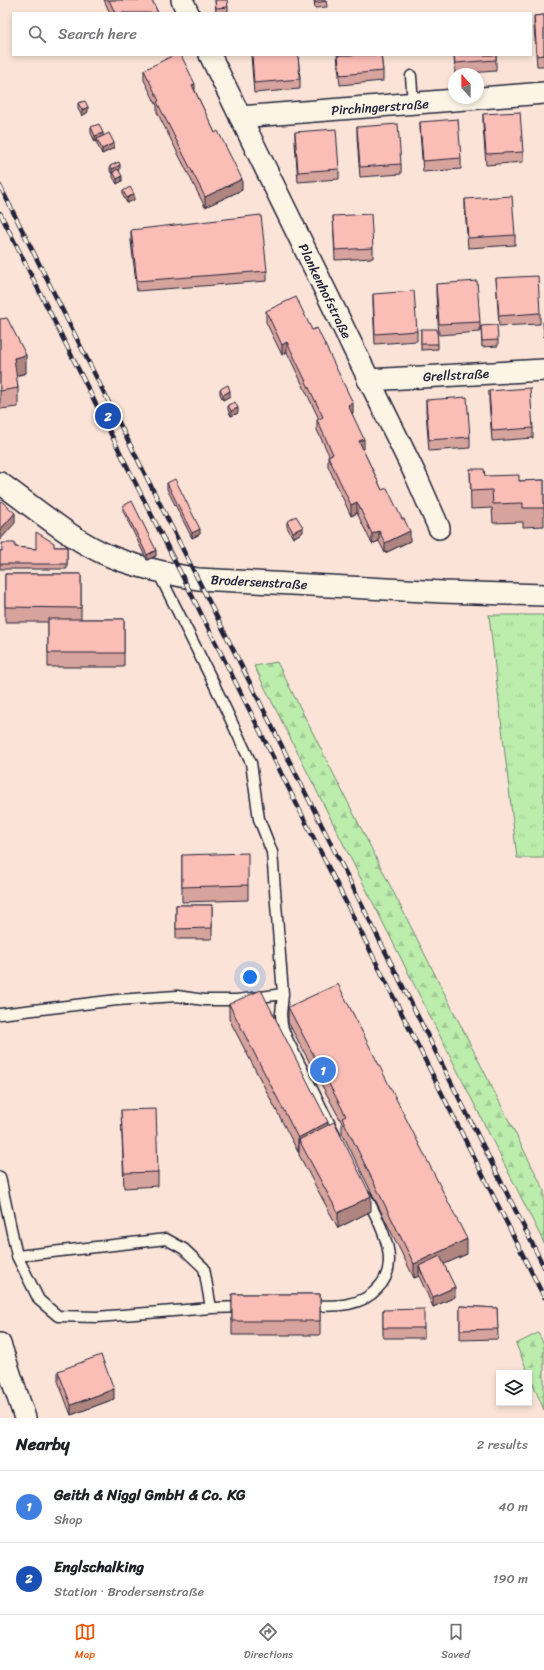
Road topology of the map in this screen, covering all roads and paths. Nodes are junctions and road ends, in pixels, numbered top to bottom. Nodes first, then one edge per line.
1 (182, 0) edge
2 (188, 12) edge
3 (210, 56) edge
4 (411, 76) dead end
5 (544, 92) edge
6 (413, 104) junction
7 (240, 117) junction
8 (544, 370) edge
9 (368, 380) junction
10 (0, 483) edge
11 (439, 528) dead end
12 (158, 572) junction
13 (544, 595) edge
14 (283, 994) junction
15 (0, 1014) edge
16 (341, 1146) edge
17 (0, 1177) edge
18 (362, 1188) edge
19 (17, 1256) junction
20 (299, 1306) edge
21 (259, 1307) edge
22 (211, 1308) junction
23 (0, 1344) edge
24 (5, 1376) edge
25 (25, 1418) edge

1 - 2 street
3 - 7 street, Plankenhofstraße
4 - 6 lane
5 - 6 street, Pirchingerstraße
6 - 7 street, Pirchingerstraße
7 - 9 street, Plankenhofstraße
8 - 9 street, Grellstraße
9 - 11 street, Plankenhofstraße
10 - 12 street, Brodersenstraße
12 - 13 street, Brodersenstraße
12 - 14 lane
14 - 15 lane
14 - 16 lane
17 - 19 lane
18 - 20 lane
19 - 22 lane
19 - 22 lane
21 - 22 lane
23 - 24 street
24 - 25 street

